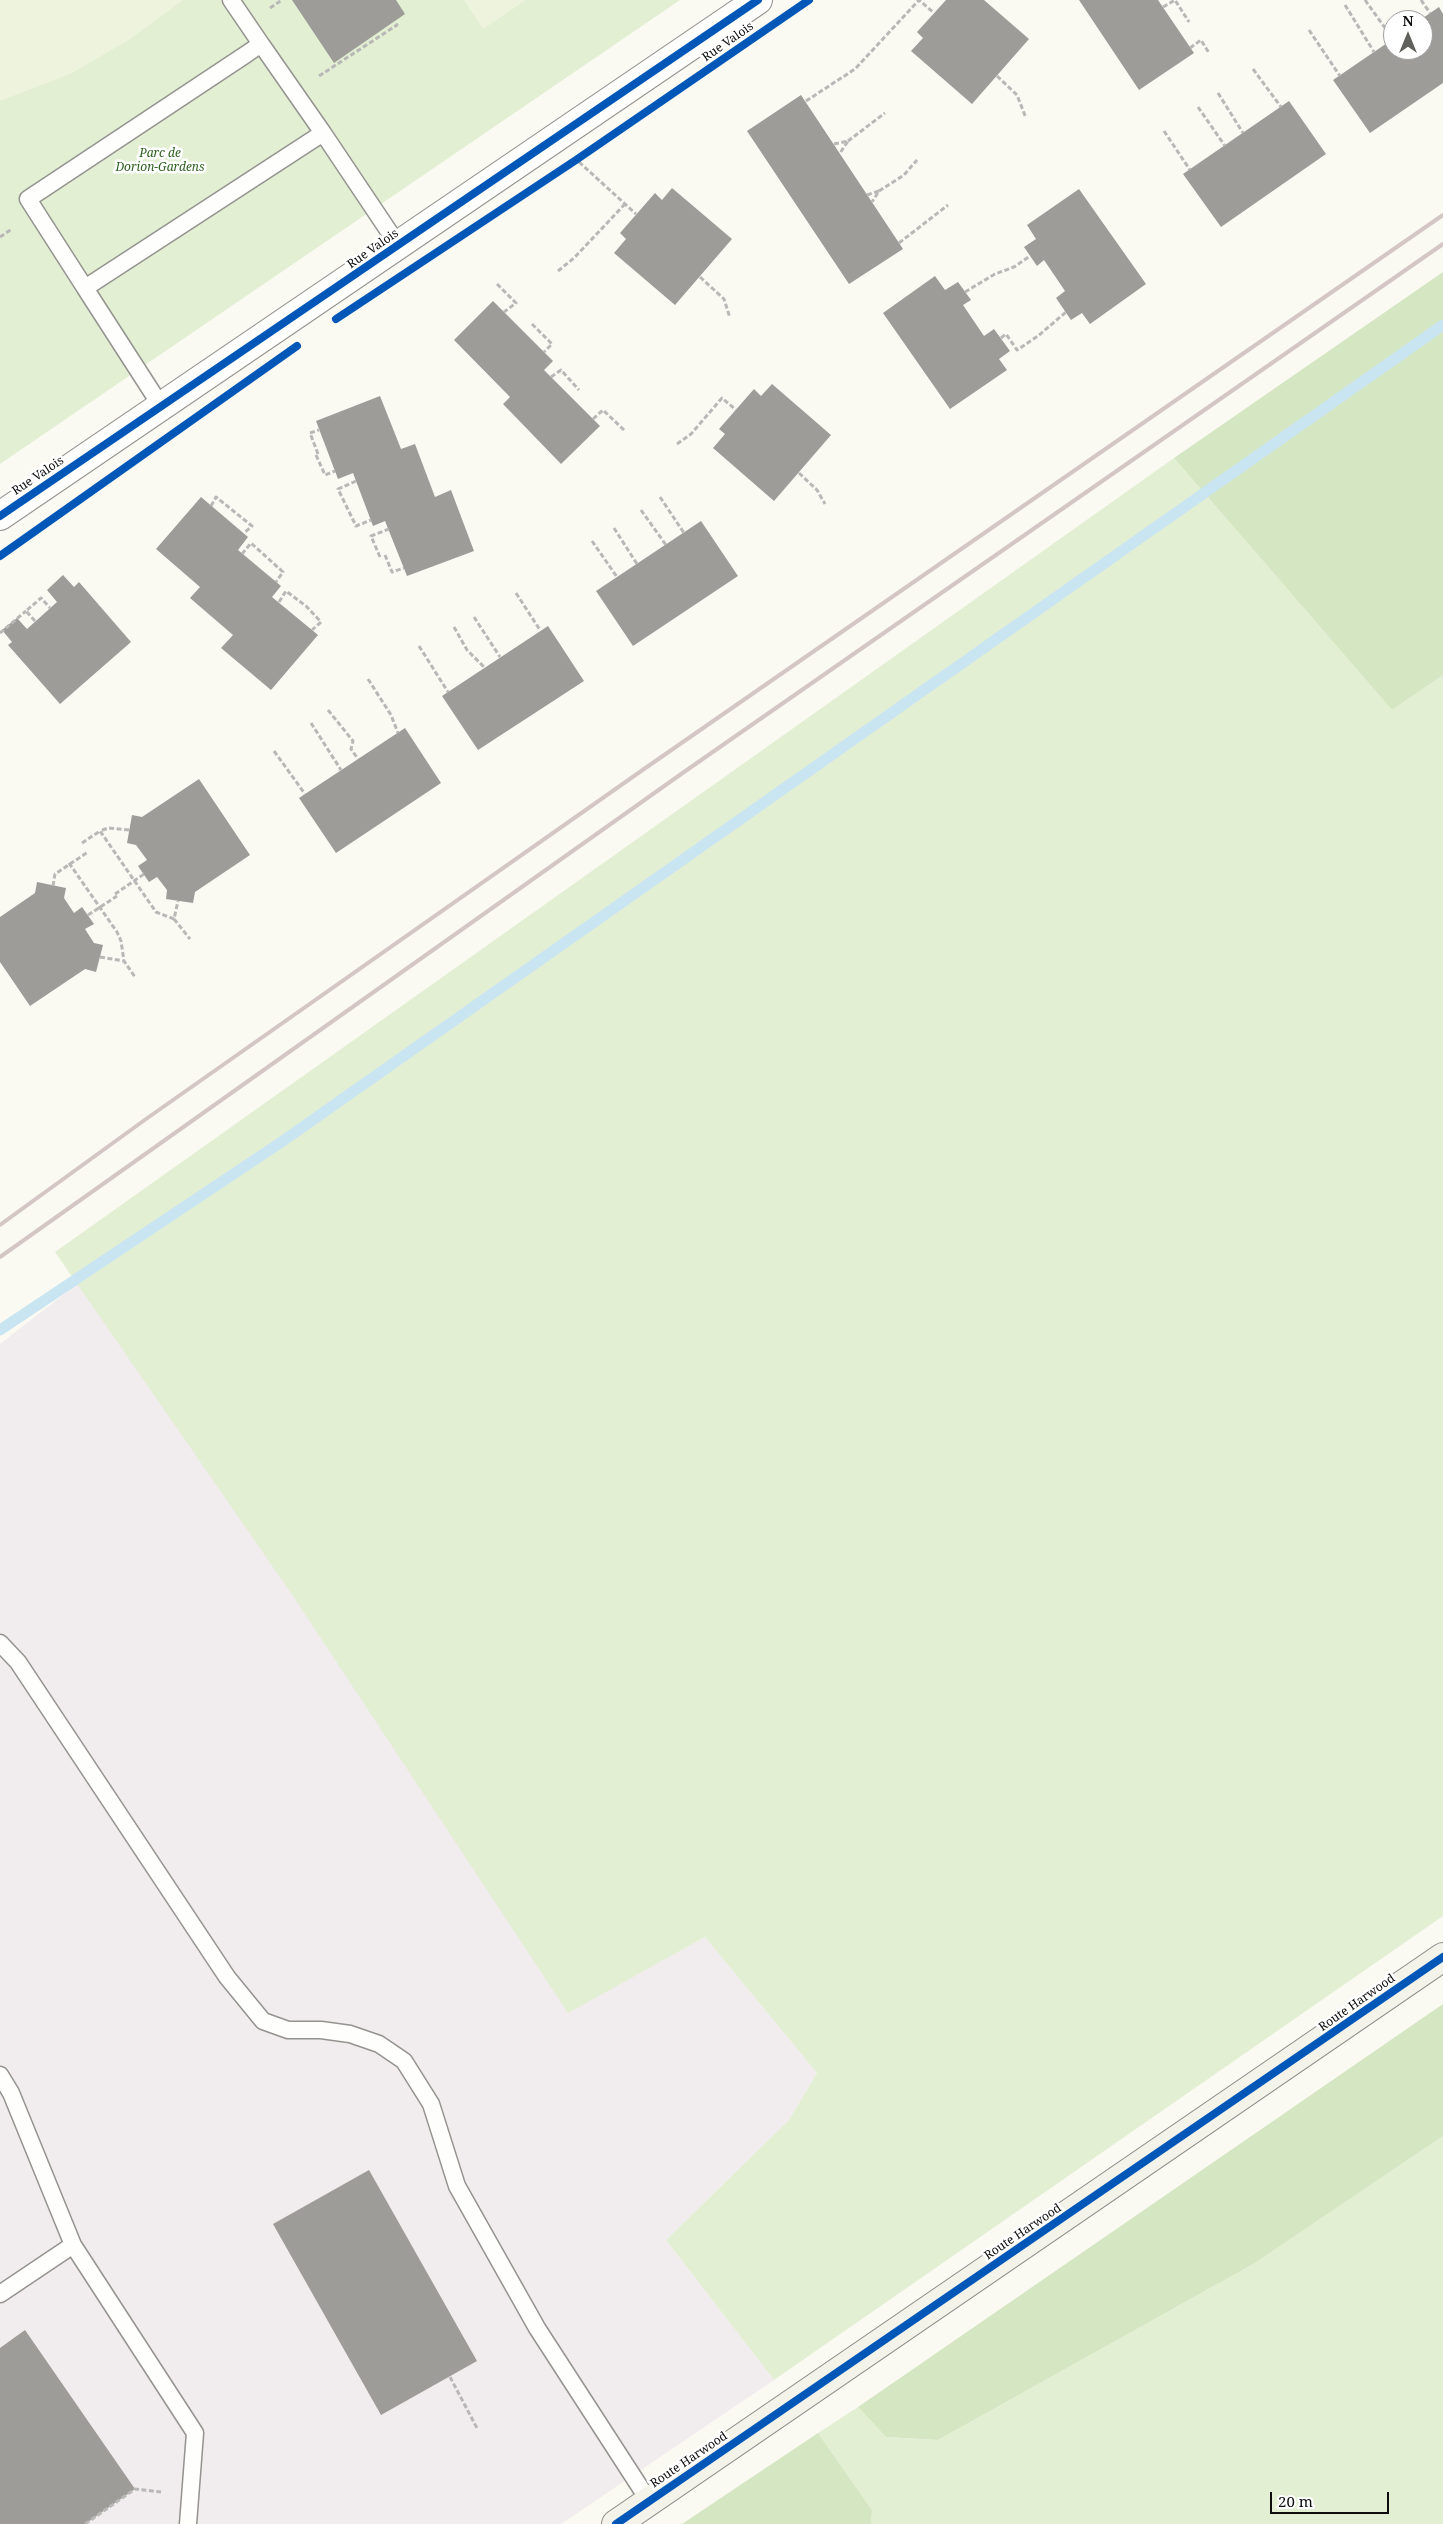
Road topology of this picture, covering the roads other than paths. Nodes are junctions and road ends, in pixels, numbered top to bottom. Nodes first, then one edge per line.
1 (231, 0) edge
2 (758, 0) edge
3 (261, 44) junction
4 (323, 133) junction
5 (398, 245) junction
6 (85, 288) junction
7 (161, 406) junction
8 (0, 516) edge
9 (0, 1643) edge
10 (1443, 1957) edge
11 (0, 2075) edge
12 (73, 2245) junction
13 (0, 2294) edge
14 (649, 2501) junction
15 (188, 2524) edge
16 (616, 2524) edge

1 - 3 lane
2 - 5 street, Rue Valois
3 - 4 lane
3 - 6 lane
4 - 5 lane
4 - 6 lane
5 - 7 street, Rue Valois
6 - 7 lane
7 - 8 street, Rue Valois
9 - 14 lane
10 - 14 main road, Route Harwood
11 - 12 lane
12 - 13 lane
12 - 15 lane
14 - 16 main road, Route Harwood

